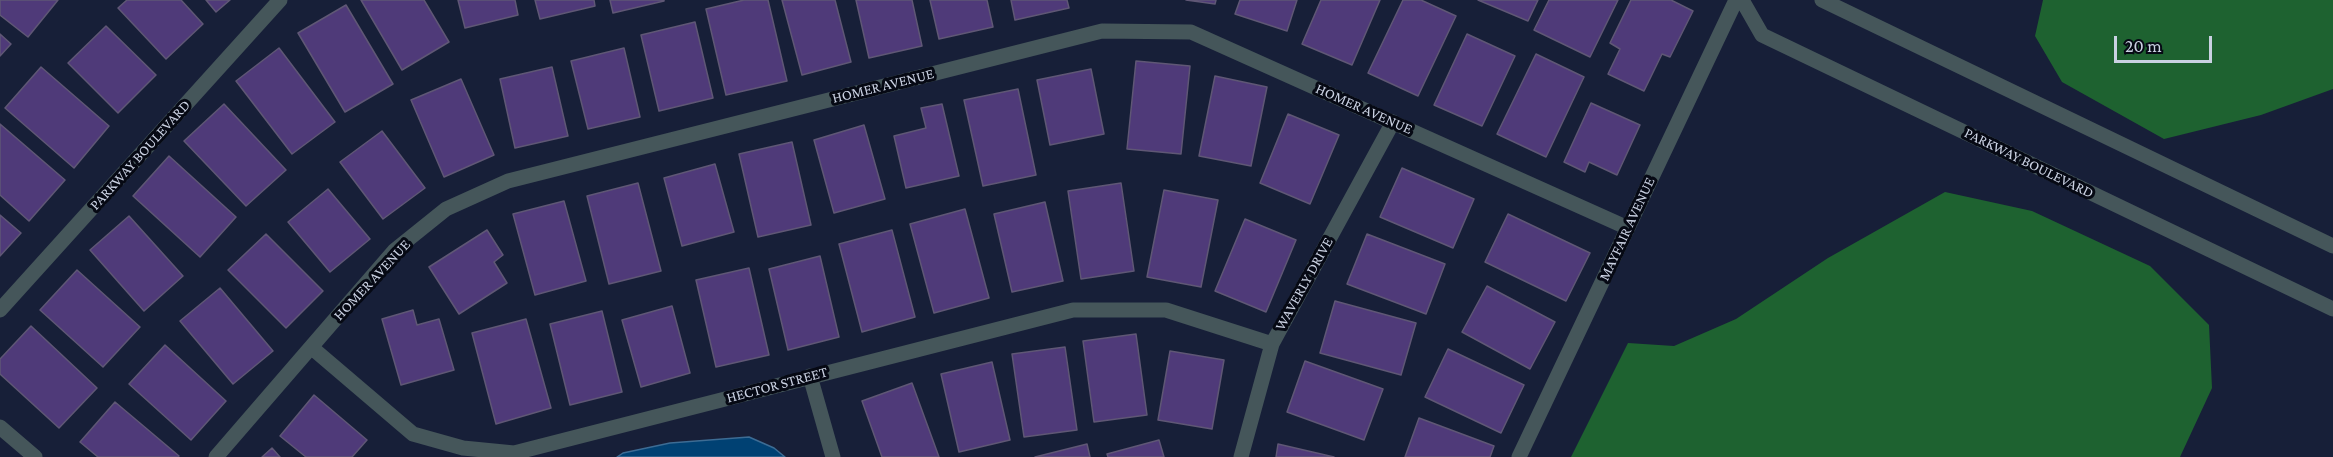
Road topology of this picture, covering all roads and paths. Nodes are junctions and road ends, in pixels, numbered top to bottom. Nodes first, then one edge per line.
1 (280, 0) edge
2 (1736, 0) edge
3 (1742, 0) edge
4 (1822, 0) edge
5 (1394, 122) junction
6 (1628, 228) junction
7 (2333, 246) edge
8 (2333, 309) edge
9 (0, 310) edge
10 (1272, 344) junction
11 (311, 347) junction
12 (810, 376) junction
13 (0, 427) edge
14 (515, 455) edge
15 (35, 457) edge
16 (216, 457) edge
17 (833, 457) edge
18 (1240, 457) edge
19 (1519, 457) edge

1 - 9 street, PARKWAY BOULEVARD
2 - 6 street, MAYFAIR AVENUE
3 - 8 street, PARKWAY BOULEVARD
4 - 7 street
5 - 6 street, HOMER AVENUE
5 - 10 street, WAVERLY DRIVE
5 - 11 street, HOMER AVENUE
6 - 19 street, MAYFAIR AVENUE
10 - 12 street, HECTOR STREET
10 - 18 street, WAVERLY DRIVE
11 - 14 street, HECTOR STREET
11 - 16 street, HOMER AVENUE
12 - 14 street, HECTOR STREET
12 - 17 street
13 - 15 street

